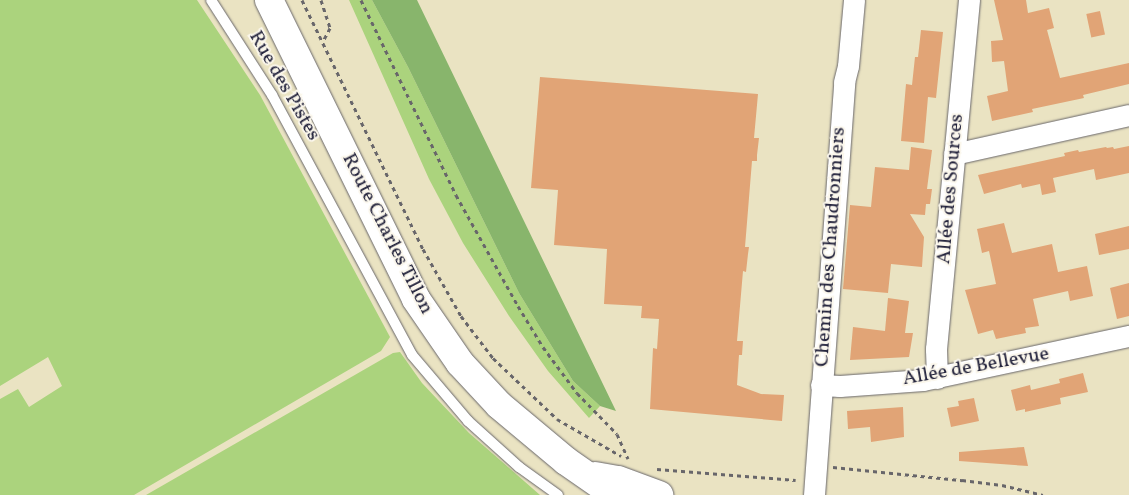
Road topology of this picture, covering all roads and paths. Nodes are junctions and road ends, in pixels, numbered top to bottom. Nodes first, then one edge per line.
1 (210, 0) edge
2 (269, 0) edge
3 (302, 0) edge
4 (321, 0) edge
5 (361, 0) edge
6 (854, 0) edge
7 (969, 0) edge
8 (323, 41) junction
9 (1129, 116) edge
10 (954, 154) junction
11 (1129, 336) edge
12 (937, 378) junction
13 (821, 385) junction
14 (628, 459) junction
15 (637, 464) dead end
16 (588, 474) junction
17 (816, 474) junction
18 (657, 482) edge
19 (558, 495) edge
20 (615, 495) edge
21 (814, 495) edge
22 (1043, 495) edge

1 - 19 lane, Rue des Pistes
2 - 16 main road, Route Charles Tillon
3 - 8 path
4 - 8 path
5 - 14 path
6 - 13 street, Chemin des Chaudronniers
7 - 10 street, Allée des Sources
8 - 14 path
9 - 10 street
10 - 12 street, Allée des Sources
11 - 12 street, Allée de Bellevue
12 - 13 street, Allée de Bellevue
13 - 17 street, Chemin des Chaudronniers
14 - 15 path
16 - 18 main road
16 - 20 main road, Route Charles Tillon
17 - 18 path
17 - 21 street, Chemin des Chaudronniers
17 - 22 path

